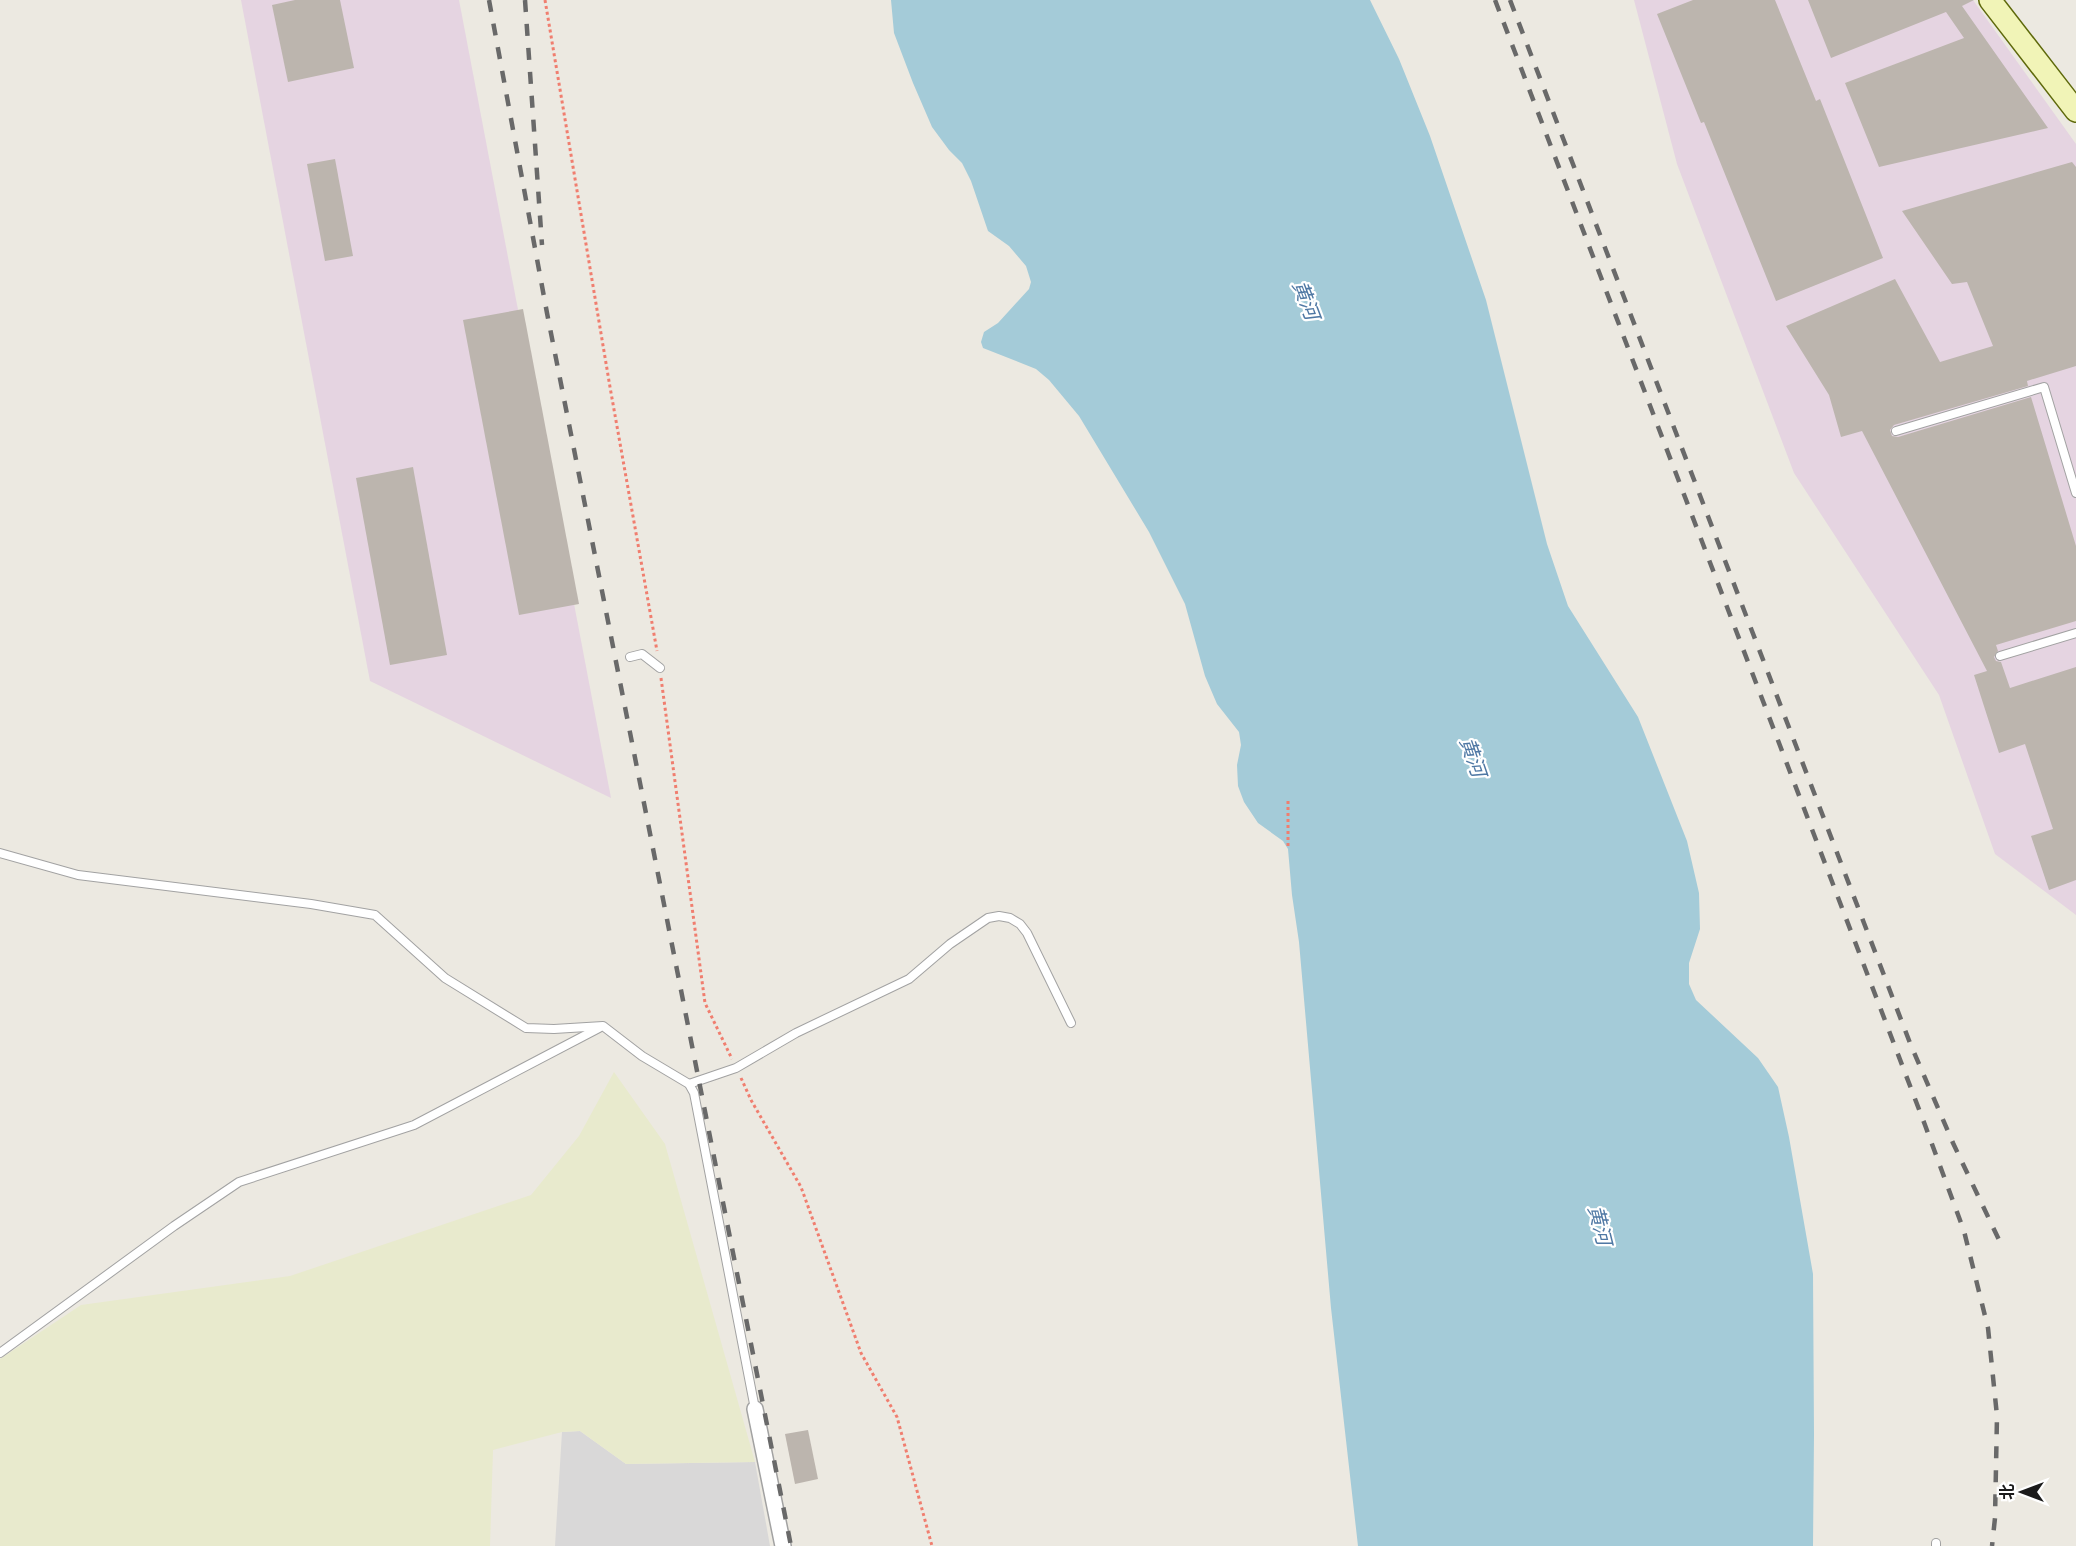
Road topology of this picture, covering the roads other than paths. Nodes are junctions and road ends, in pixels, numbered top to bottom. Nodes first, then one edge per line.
1 (1990, 0) edge
2 (2076, 111) edge
3 (1896, 431) dead end
4 (2076, 493) edge
5 (2076, 633) edge
6 (2000, 656) dead end
7 (630, 657) dead end
8 (660, 668) road end
9 (0, 853) edge
10 (1071, 1023) dead end
11 (603, 1026) junction
12 (689, 1084) junction
13 (0, 1353) edge
14 (755, 1409) joint
15 (783, 1546) edge

1 - 2 main road
3 - 4 lane
5 - 6 lane
7 - 8 lane
9 - 11 lane
10 - 12 lane
11 - 12 lane
11 - 13 lane
12 - 14 lane
14 - 15 street

